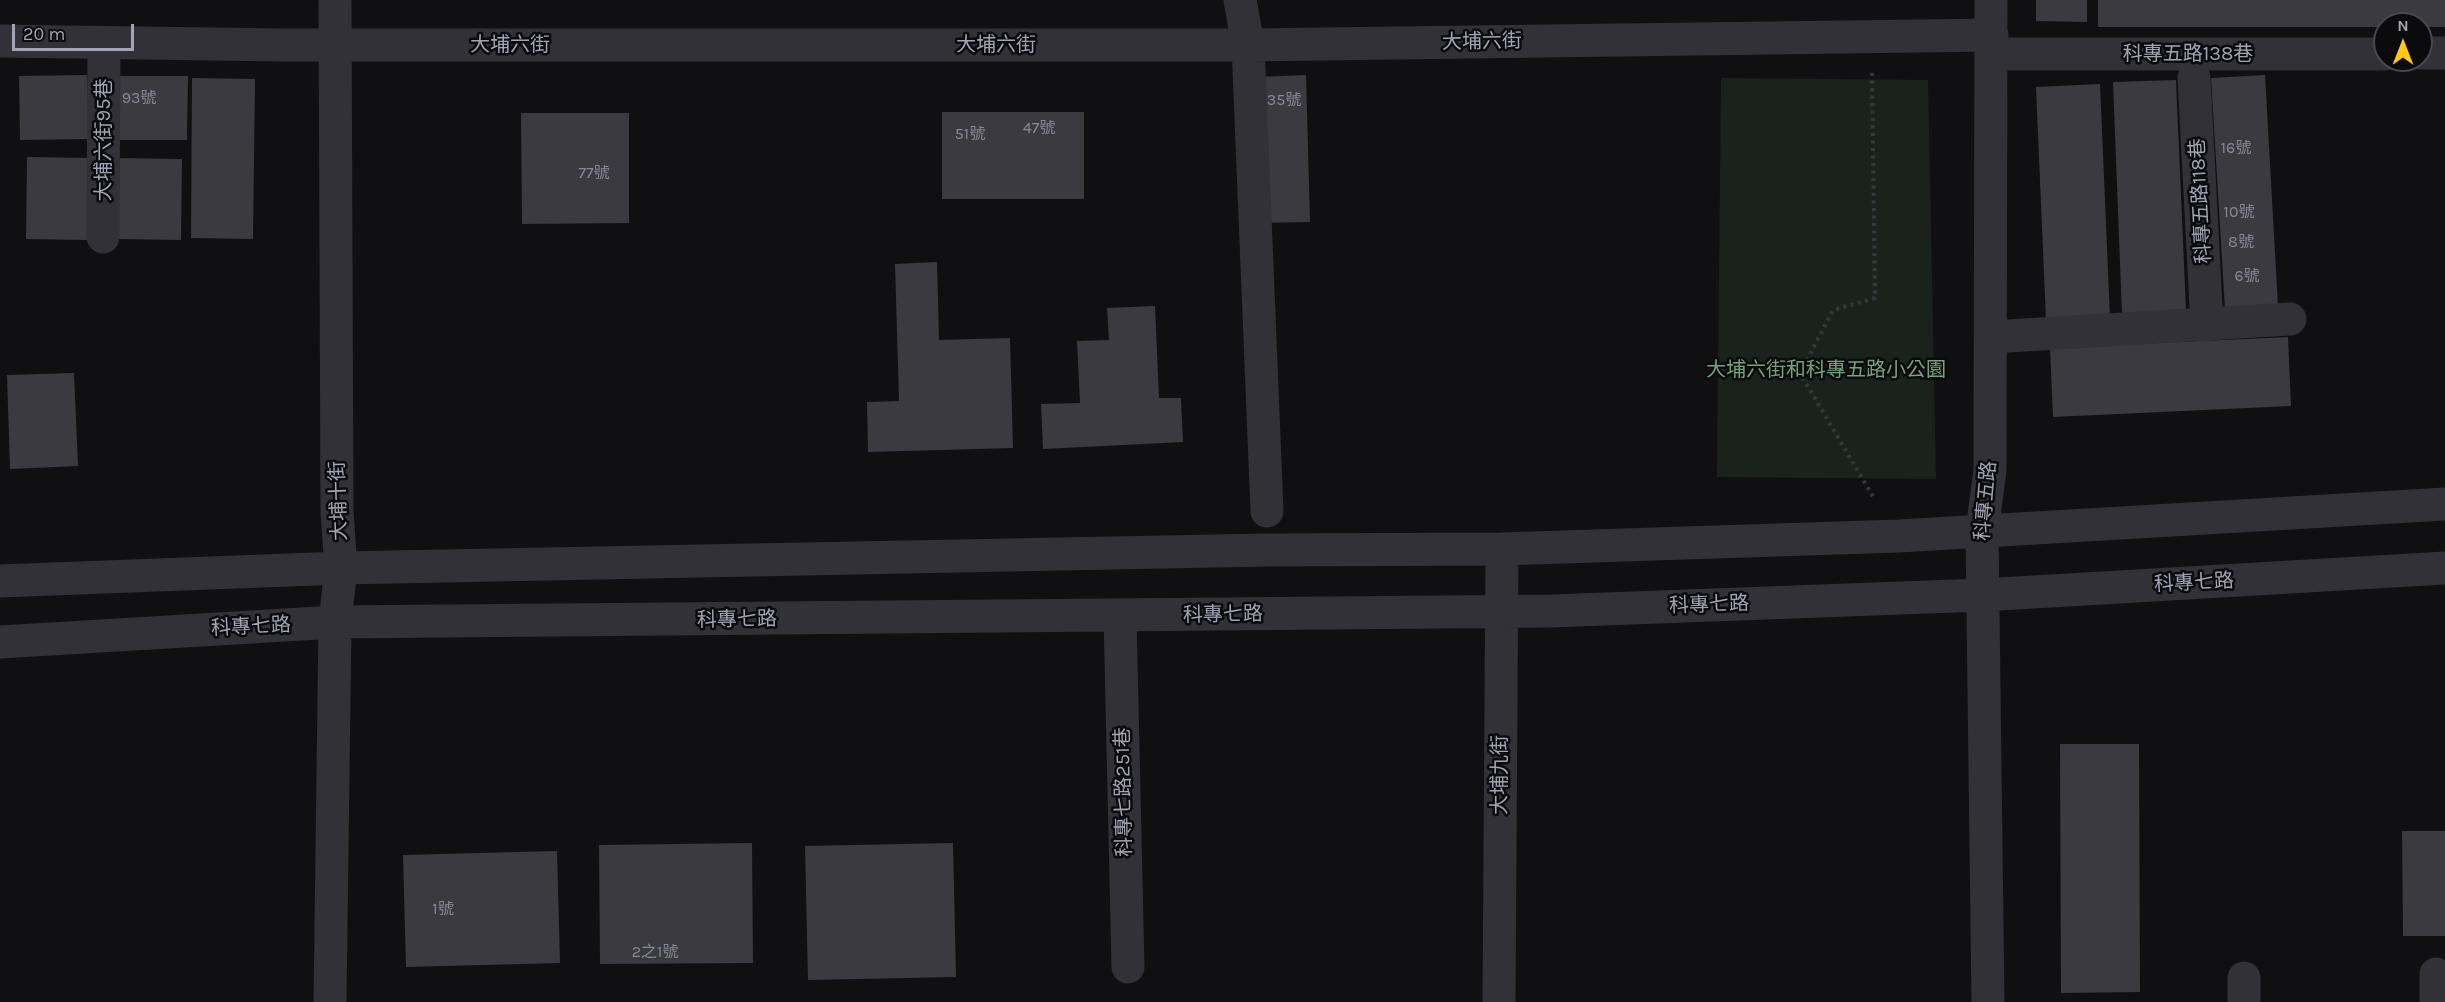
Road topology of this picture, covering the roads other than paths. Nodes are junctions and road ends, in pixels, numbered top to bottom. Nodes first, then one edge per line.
1 (335, 0) edge
2 (1240, 0) edge
3 (1991, 0) edge
4 (0, 41) edge
5 (104, 43) junction
6 (335, 45) junction
7 (1248, 45) junction
8 (1992, 45) junction
9 (2373, 54) edge
10 (2194, 78) dead end
11 (103, 237) dead end
12 (2290, 318) dead end
13 (2207, 325) junction
14 (1991, 337) junction
15 (2445, 504) edge
16 (1267, 511) dead end
17 (1982, 532) junction
18 (1502, 549) junction
19 (341, 568) junction
20 (2445, 568) edge
21 (0, 581) edge
22 (1983, 595) junction
23 (1502, 612) junction
24 (1120, 616) junction
25 (335, 622) junction
26 (0, 642) edge
27 (1128, 967) dead end
28 (330, 1002) edge
29 (1499, 1002) edge
30 (1988, 1002) edge

1 - 6 street, 大埔十街
2 - 7 street
3 - 8 street, 科專五路
4 - 5 street, 大埔六街
5 - 6 street, 大埔六街
5 - 11 street, 大埔六街95巷
6 - 7 street, 大埔六街
6 - 19 street, 大埔十街
7 - 8 street, 大埔六街
7 - 16 street
8 - 9 street, 科專五路138巷
8 - 14 street, 科專五路
10 - 13 street, 科專五路118巷
12 - 13 street
13 - 14 street
14 - 17 street, 科專五路
15 - 17 street
17 - 18 street
17 - 22 street, 科專五路
18 - 19 street
18 - 23 street, 大埔九街
19 - 21 street
19 - 25 street, 大埔十街
20 - 22 street, 科專七路
22 - 23 street, 科專七路
22 - 30 street, 科專五路
23 - 24 street, 科專七路
23 - 29 street, 大埔九街
24 - 25 street, 科專七路
24 - 27 street, 科專七路251巷
25 - 26 street, 科專七路
25 - 28 street, 大埔十街

